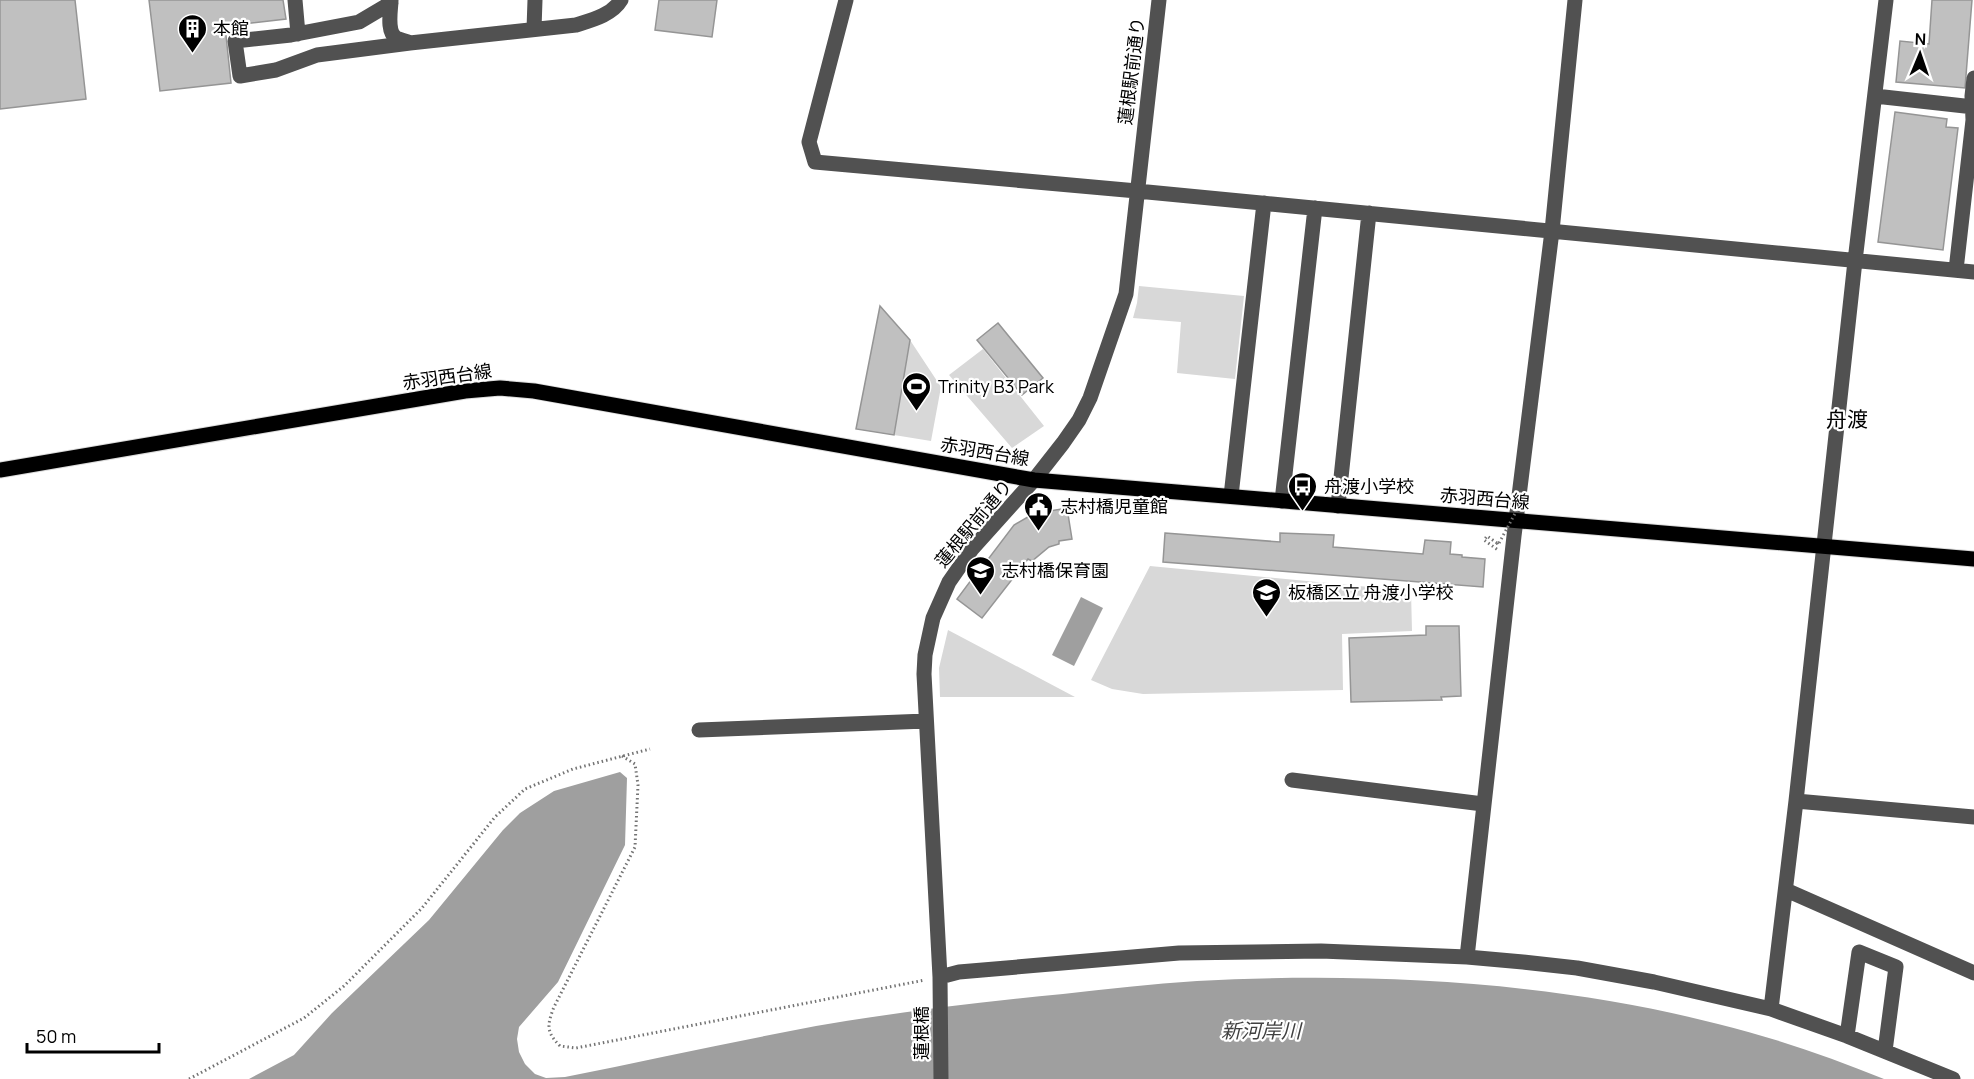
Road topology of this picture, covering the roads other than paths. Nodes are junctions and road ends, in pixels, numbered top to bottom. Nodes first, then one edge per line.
1 (295, 0) edge
2 (535, 0) edge
3 (621, 0) edge
4 (846, 0) edge
5 (1159, 0) edge
6 (1575, 0) edge
7 (1886, 0) edge
8 (391, 2) edge
9 (534, 29) junction
10 (298, 34) junction
11 (410, 43) junction
12 (1974, 78) edge
13 (1875, 96) junction
14 (1973, 107) edge
15 (1137, 191) junction
16 (1264, 203) junction
17 (1315, 208) junction
18 (1369, 213) junction
19 (1552, 231) junction
20 (1855, 261) junction
21 (1956, 270) junction
22 (1974, 272) edge
23 (0, 470) edge
24 (1034, 480) junction
25 (1232, 496) junction
26 (1282, 501) junction
27 (1338, 506) junction
28 (1516, 520) junction
29 (1824, 547) junction
30 (1974, 559) edge
31 (926, 720) junction
32 (699, 730) dead end
33 (1292, 780) dead end
34 (1796, 801) junction
35 (1483, 804) junction
36 (1974, 817) edge
37 (1786, 890) junction
38 (1467, 957) junction
39 (1974, 973) edge
40 (940, 981) junction
41 (1772, 1009) junction
42 (1847, 1036) junction
43 (1885, 1051) junction
44 (941, 1079) edge
45 (1953, 1079) edge

1 - 10 street
2 - 9 street
3 - 9 street
4 - 15 street
5 - 15 street, 蓮根駅前通り
6 - 19 street
7 - 13 street
8 - 10 street
8 - 11 street
9 - 11 street
10 - 11 street
12 - 14 street
13 - 14 street
13 - 20 street
14 - 21 street
15 - 16 street
15 - 24 street, 蓮根駅前通り
16 - 17 street
16 - 25 street
17 - 18 street
17 - 26 street
18 - 19 street
18 - 27 street
19 - 20 street
19 - 28 street
20 - 21 street
20 - 29 street
21 - 22 street
23 - 24 main road, 赤羽西台線
24 - 25 main road, 赤羽西台線
24 - 31 street, 蓮根駅前通り
25 - 26 main road, 赤羽西台線
26 - 27 main road, 赤羽西台線
27 - 28 main road, 赤羽西台線
28 - 29 main road, 赤羽西台線
28 - 35 street
29 - 30 main road, 赤羽西台線
29 - 34 street
31 - 32 street
31 - 40 street, 蓮根駅前通り
33 - 35 street
34 - 36 street
34 - 37 street
35 - 38 street
37 - 39 street
37 - 41 street
38 - 40 street
38 - 41 street
40 - 44 street, 蓮根橋
41 - 42 street
42 - 43 street
42 - 43 street
43 - 45 street

